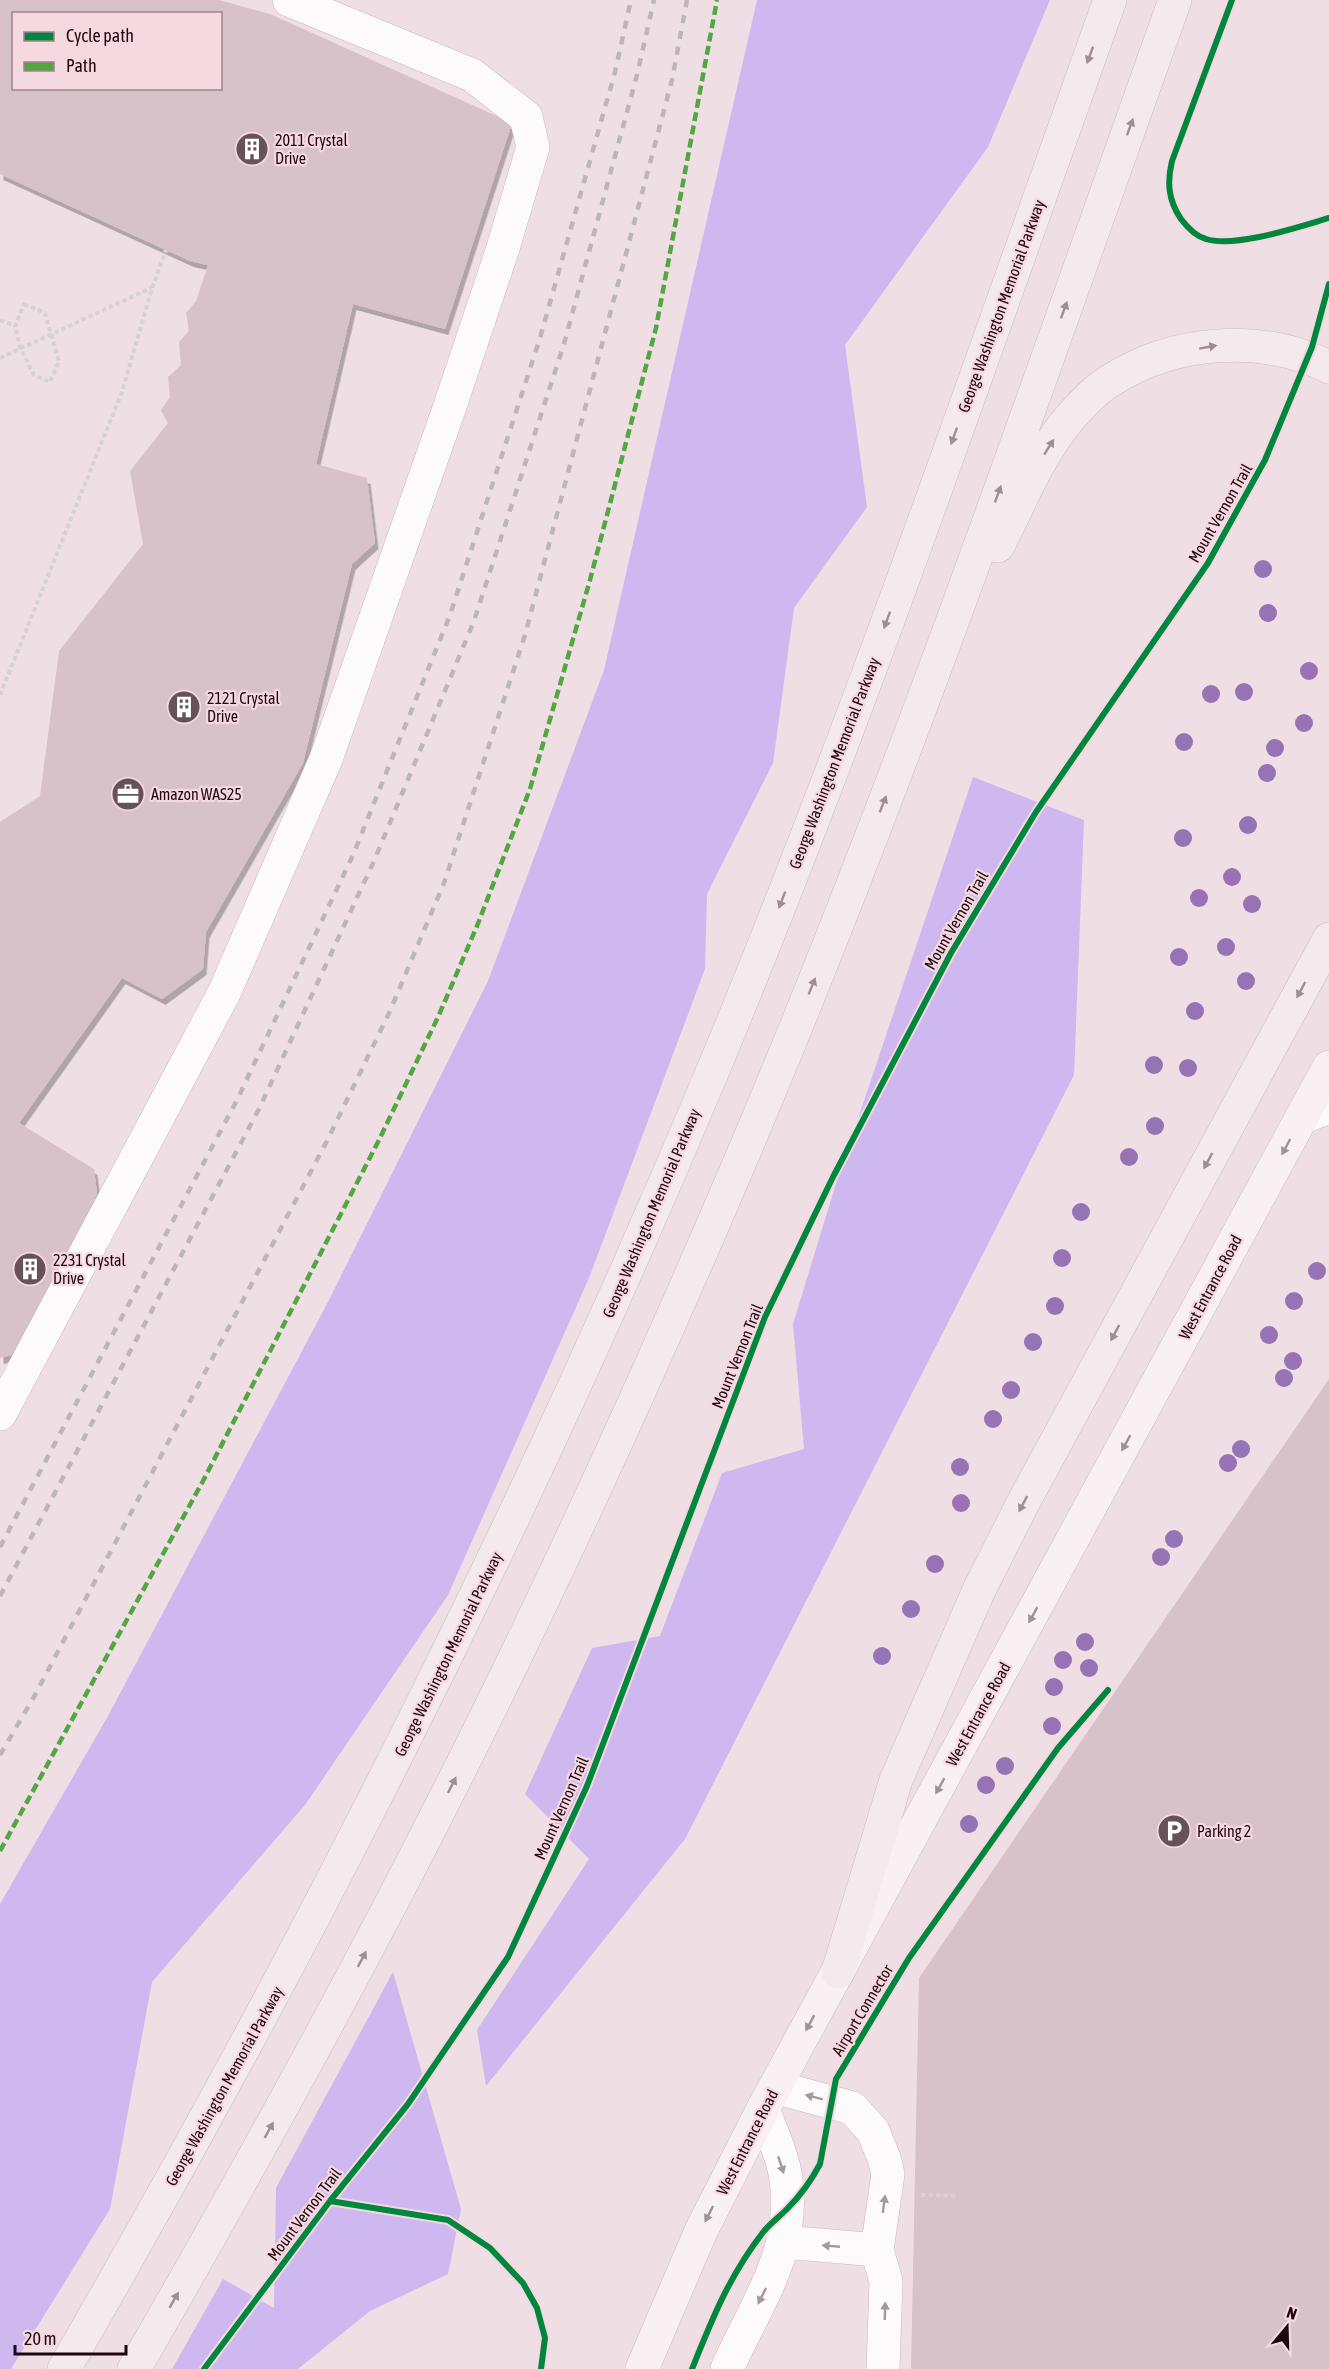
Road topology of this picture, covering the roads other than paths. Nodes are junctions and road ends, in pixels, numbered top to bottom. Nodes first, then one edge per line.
1 (289, 0) edge
2 (1110, 0) edge
3 (1175, 0) edge
4 (1329, 367) edge
5 (936, 668) junction
6 (1329, 939) edge
7 (1323, 1088) edge
8 (0, 1414) edge
9 (838, 1972) junction
10 (769, 2098) junction
11 (784, 2242) junction
12 (877, 2250) junction
13 (64, 2369) edge
14 (134, 2369) edge
15 (642, 2369) edge
16 (727, 2369) edge
17 (883, 2369) edge

1 - 8 lane
2 -> 13 highway, George Washington Memorial Parkway
5 -> 3 highway
5 -> 4 highway
14 -> 5 highway
6 -> 9 highway
7 -> 9 main road, West Entrance Road
9 -> 10 main road, West Entrance Road
10 -> 11 lane
12 -> 10 lane
10 -> 15 main road, West Entrance Road
12 -> 11 lane
11 -> 16 lane
17 -> 12 lane

